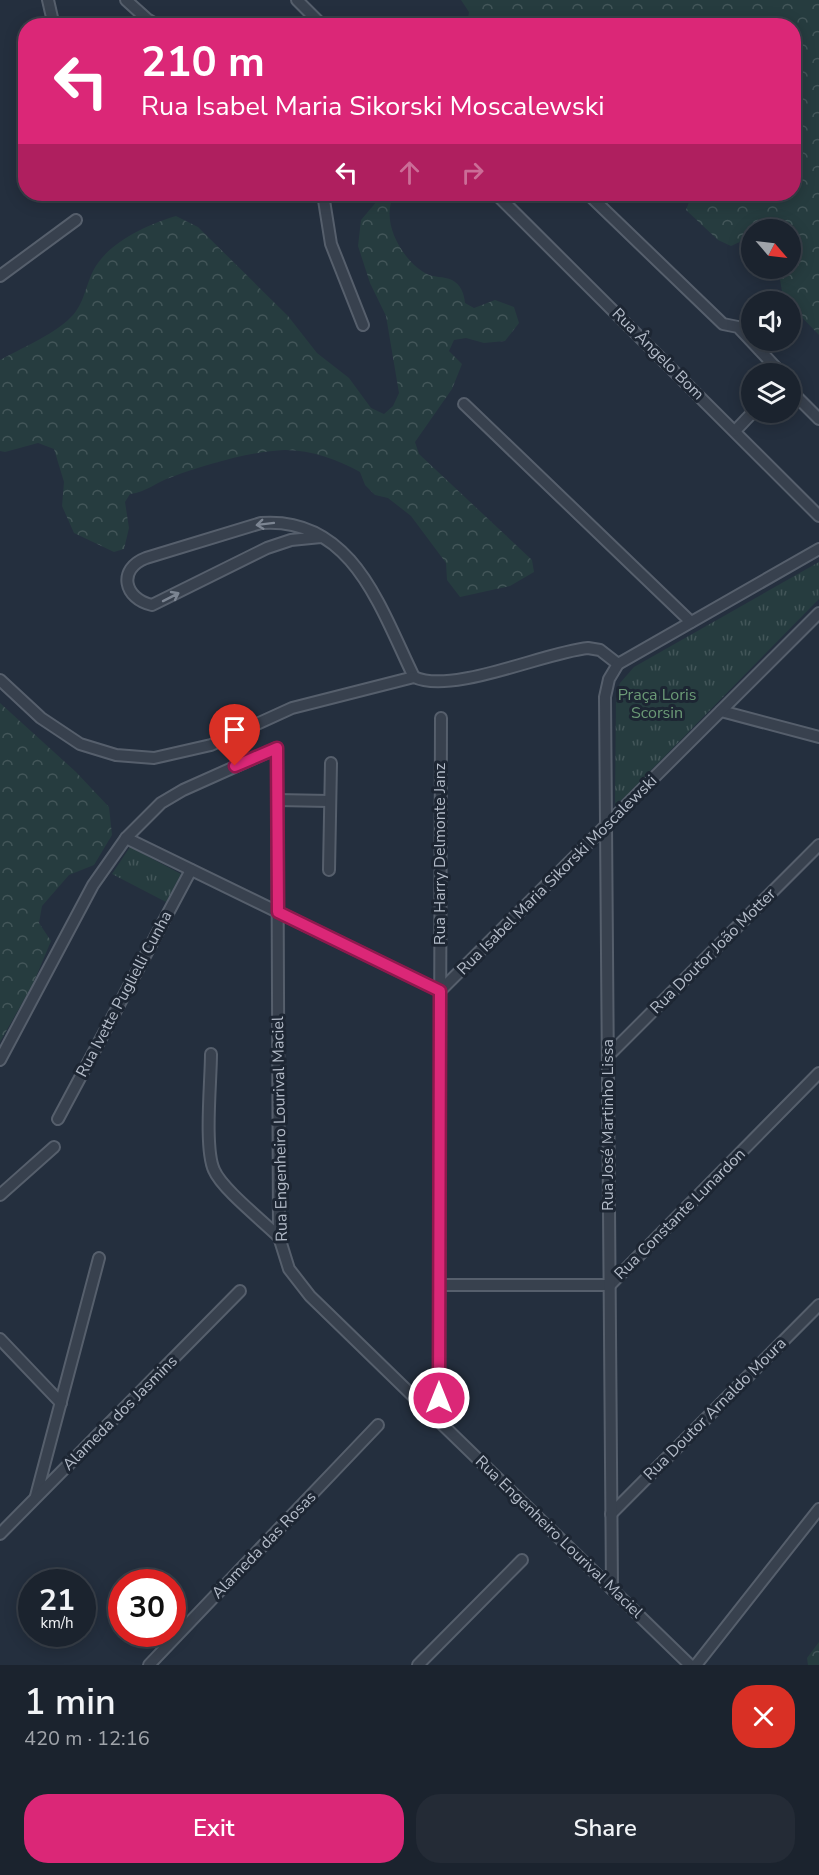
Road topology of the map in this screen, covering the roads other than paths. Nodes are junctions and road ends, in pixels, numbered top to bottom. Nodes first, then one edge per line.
1 (48, 0) edge
2 (126, 0) edge
3 (297, 0) edge
4 (52, 18) edge
5 (146, 18) edge
6 (315, 18) edge
7 (324, 201) edge
8 (503, 201) edge
9 (595, 201) edge
10 (76, 220) dead end
11 (0, 276) edge
12 (363, 325) dead end
13 (772, 363) edge
14 (801, 401) edge
15 (464, 404) dead end
16 (819, 419) edge
17 (743, 423) edge
18 (735, 431) junction
19 (819, 516) edge
20 (321, 537) junction
21 (819, 549) edge
22 (819, 613) edge
23 (691, 622) junction
24 (618, 664) junction
25 (414, 677) junction
26 (0, 680) edge
27 (721, 711) junction
28 (441, 718) dead end
29 (819, 737) edge
30 (331, 764) dead end
31 (277, 800) junction
32 (329, 801) junction
33 (605, 827) junction
34 (126, 838) junction
35 (819, 845) edge
36 (191, 870) junction
37 (329, 870) dead end
38 (278, 912) junction
39 (440, 991) junction
40 (211, 1054) dead end
41 (608, 1056) junction
42 (0, 1060) edge
43 (819, 1073) edge
44 (58, 1119) dead end
45 (54, 1147) dead end
46 (0, 1195) edge
47 (279, 1236) junction
48 (99, 1258) dead end
49 (439, 1285) junction
50 (610, 1285) junction
51 (240, 1292) dead end
52 (819, 1305) edge
53 (0, 1339) edge
54 (61, 1403) junction
55 (439, 1421) junction
56 (378, 1425) dead end
57 (36, 1498) junction
58 (819, 1509) edge
59 (611, 1514) junction
60 (0, 1534) edge
61 (522, 1560) dead end
62 (612, 1589) junction
63 (149, 1665) edge
64 (418, 1665) edge
65 (690, 1665) edge
66 (696, 1665) edge

1 - 4 street
2 - 5 street
3 - 6 street
7 - 12 street
8 - 18 street, Rua Ângelo Bom
9 - 13 street
10 - 11 street
14 - 16 street
15 - 23 street
17 - 18 street
18 - 19 street, Rua Ângelo Bom
20 -> 20 street
20 - 25 street
21 - 23 street
22 - 27 street, Rua Isabel Maria Sikorski Moscalewski
23 - 24 street
24 - 25 street
24 - 33 street, Rua José Martinho Lissa
25 - 26 street
27 - 29 street
27 - 33 street, Rua Isabel Maria Sikorski Moscalewski
28 - 39 street, Rua Harry Delmonte Janz
30 - 32 street
31 - 32 street
31 - 34 street, Rua Engenheiro Lourival Maciel
31 - 38 street, Rua Engenheiro Lourival Maciel
32 - 37 street
33 - 39 street, Rua Isabel Maria Sikorski Moscalewski
33 - 41 street, Rua José Martinho Lissa
34 - 36 street
34 - 42 street
35 - 41 street, Rua Doutor João Motter
36 - 38 street
36 - 44 street, Rua Ivette Puglielli Cunha
38 - 39 street
38 - 47 street, Rua Engenheiro Lourival Maciel
39 - 49 street, Rua Harry Delmonte Janz
40 - 47 street
41 - 50 street, Rua José Martinho Lissa
43 - 50 street, Rua Constante Lunardon
45 - 46 street
47 - 55 street, Rua Engenheiro Lourival Maciel
48 - 54 street
49 - 50 street, Rua Constante Lunardon
49 - 55 street, Rua Harry Delmonte Janz
50 - 59 street, Rua José Martinho Lissa
51 - 57 street, Alameda dos Jasmins
52 - 59 street, Rua Doutor Arnaldo Moura
53 - 54 street
54 - 57 street
55 - 62 street, Rua Engenheiro Lourival Maciel
56 - 63 street, Alameda das Rosas
57 - 60 street, Alameda dos Jasmins
58 - 66 street
59 - 62 street, Rua José Martinho Lissa
61 - 64 street
62 - 65 street, Rua Engenheiro Lourival Maciel

